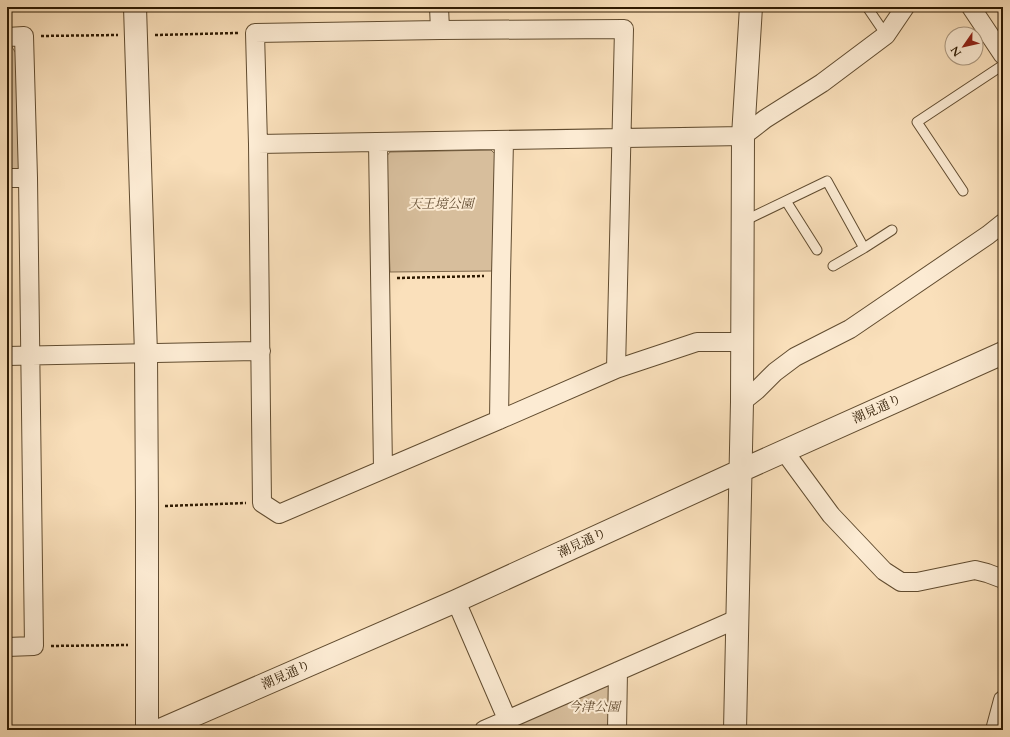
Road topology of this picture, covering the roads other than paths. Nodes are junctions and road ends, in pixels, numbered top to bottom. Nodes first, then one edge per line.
1 (136, 7) edge
2 (439, 7) edge
3 (751, 7) edge
4 (867, 7) edge
5 (905, 7) edge
6 (971, 7) edge
7 (440, 30) junction
8 (886, 35) junction
9 (7, 37) edge
10 (1003, 55) edge
11 (1003, 65) edge
12 (743, 136) junction
13 (621, 139) junction
14 (504, 141) junction
15 (378, 142) junction
16 (258, 144) junction
17 (7, 178) edge
18 (28, 178) junction
19 (963, 191) dead end
20 (786, 200) junction
21 (742, 221) junction
22 (1003, 223) edge
23 (892, 230) dead end
24 (864, 248) junction
25 (816, 250) dead end
26 (833, 266) dead end
27 (741, 342) junction
28 (261, 351) junction
29 (1003, 353) edge
30 (146, 354) junction
31 (7, 356) edge
32 (30, 356) junction
33 (616, 369) junction
34 (742, 402) junction
35 (499, 420) junction
36 (784, 451) junction
37 (384, 469) junction
38 (740, 471) junction
39 (1003, 579) edge
40 (456, 601) junction
41 (737, 619) junction
42 (7, 647) edge
43 (618, 671) junction
44 (1003, 700) edge
45 (507, 725) edge
46 (147, 730) edge
47 (160, 730) edge
48 (484, 730) edge
49 (617, 730) edge
50 (735, 730) edge
51 (995, 730) edge

1 - 30 street
2 - 7 street
3 - 12 street
4 - 8 lane
5 - 8 street
6 - 10 street
7 - 13 street
7 - 16 street
8 - 12 street
9 - 18 street
11 - 19 lane
12 - 13 street
12 - 21 street
13 - 14 street
13 - 33 street
14 - 15 street
14 - 35 street
15 - 16 street
15 - 37 street
16 - 28 street
17 - 18 street
18 - 32 street
20 - 21 lane
20 - 24 lane
20 - 25 lane
21 - 27 street
22 - 34 street
23 - 24 lane
24 - 26 lane
27 - 33 street
27 - 34 street
28 - 30 street
28 - 37 street
29 - 36 street, 潮見通り
30 - 32 street
30 - 46 street
31 - 32 street
32 - 42 street
33 - 35 street
34 - 38 street
35 - 37 street
36 - 38 street, 潮見通り
36 - 39 street
38 - 40 street, 潮見通り
38 - 41 street
40 - 45 street
40 - 47 street, 潮見通り
41 - 43 street
41 - 50 street
43 - 45 street
43 - 49 street
44 - 51 street
45 - 48 street

